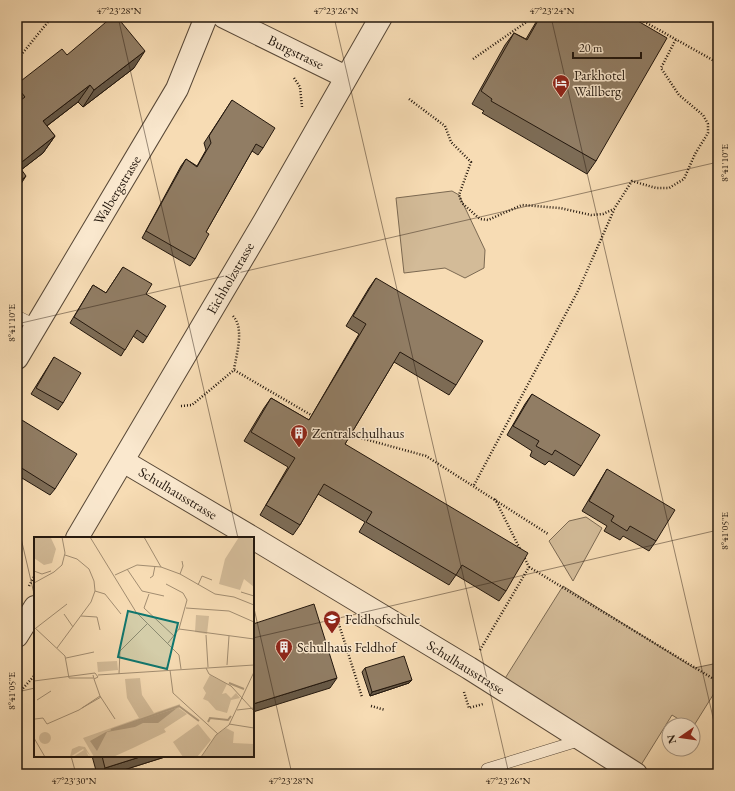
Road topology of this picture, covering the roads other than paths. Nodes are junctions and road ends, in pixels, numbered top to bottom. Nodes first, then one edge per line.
1 (206, 17) edge
2 (224, 17) edge
3 (381, 17) edge
4 (346, 77) junction
5 (17, 316) edge
6 (37, 326) junction
7 (17, 358) edge
8 (123, 461) junction
9 (78, 537) edge
10 (251, 537) edge
11 (254, 539) edge
12 (34, 609) edge
13 (17, 636) edge
14 (581, 740) junction
15 (487, 768) dead end
16 (636, 774) edge

1 - 6 street, Walbergstrasse
2 - 4 street, Burgstrasse
3 - 4 street, Eichholzstrasse
4 - 8 street, Eichholzstrasse
5 - 6 lane
6 - 7 street, Walbergstrasse
8 - 9 street, Eichholzstrasse
8 - 10 street, Schulhausstrasse
11 - 14 street, Schulhausstrasse
12 - 13 street
14 - 15 lane
14 - 16 street, Schulhausstrasse

